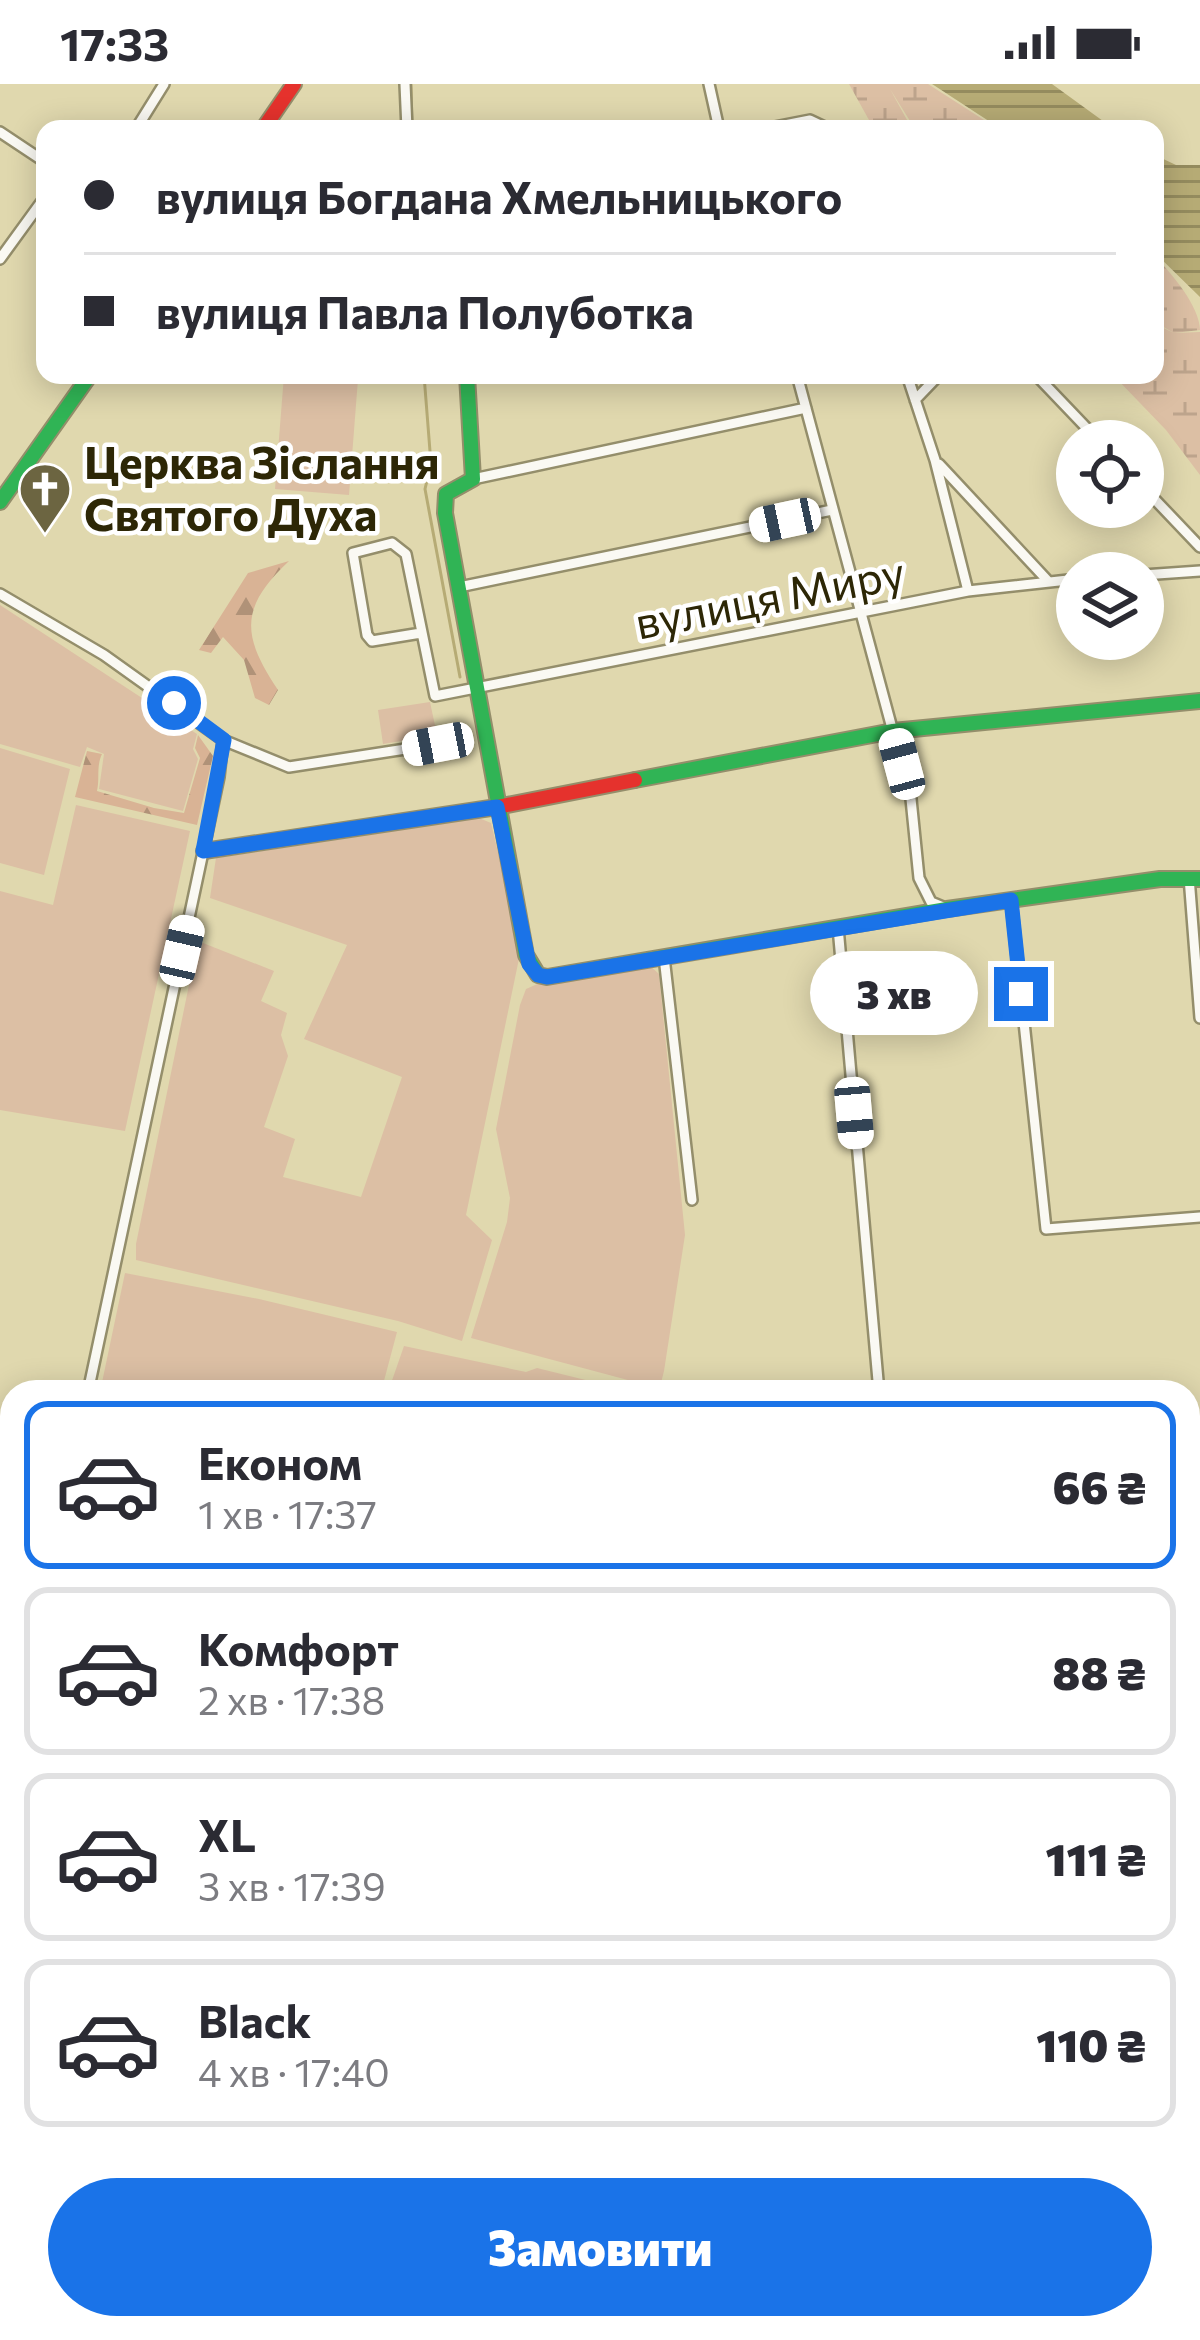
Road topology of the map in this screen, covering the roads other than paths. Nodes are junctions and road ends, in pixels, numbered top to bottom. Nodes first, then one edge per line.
1 (164, 84) edge
2 (294, 84) edge
3 (405, 84) edge
4 (709, 84) edge
5 (142, 120) edge
6 (269, 120) edge
7 (407, 120) edge
8 (717, 120) edge
9 (0, 131) edge
10 (36, 156) edge
11 (36, 209) edge
12 (0, 259) edge
13 (83, 384) edge
14 (470, 384) edge
15 (799, 384) edge
16 (910, 384) edge
17 (930, 384) edge
18 (1045, 384) edge
19 (915, 400) junction
20 (806, 408) junction
21 (1079, 420) edge
22 (935, 460) junction
23 (472, 478) junction
24 (0, 502) edge
25 (1164, 509) edge
26 (832, 510) junction
27 (1200, 547) edge
28 (1200, 571) edge
29 (1164, 574) edge
30 (1056, 580) edge
31 (1048, 581) junction
32 (459, 587) junction
33 (968, 591) junction
34 (0, 594) edge
35 (860, 613) junction
36 (421, 633) junction
37 (477, 690) junction
38 (1200, 701) edge
39 (893, 730) junction
40 (224, 740) junction
41 (438, 744) dead end
42 (497, 807) junction
43 (203, 851) junction
44 (1195, 878) edge
45 (1011, 900) junction
46 (947, 908) junction
47 (838, 927) junction
48 (664, 957) junction
49 (1200, 1018) edge
50 (692, 1201) dead end
51 (1200, 1216) edge
52 (91, 1380) edge
53 (877, 1380) edge

1 - 5 street
2 - 6 street
3 - 7 street
4 - 8 street
9 - 10 street
11 - 12 street
13 - 24 street
14 - 23 street
15 - 20 street
16 - 19 street
17 - 19 street
18 - 21 street
19 - 22 street
20 - 23 street
20 - 26 street
22 - 31 street
22 - 33 street
23 - 32 street
25 - 27 street
26 - 32 street
26 - 35 street
28 - 29 street
30 - 31 street, вулиця Миру
31 - 33 street, вулиця Миру
32 - 37 street
33 - 35 street, вулиця Миру
34 - 40 street
35 - 37 street, вулиця Миру
35 - 39 street
36 - 36 street
36 - 37 street
37 - 42 street
38 - 39 street
39 - 42 street
39 - 46 street
40 - 41 street
40 - 43 street
42 - 43 street
42 - 48 street
43 - 52 street
44 - 45 street
44 - 49 street
45 - 46 street
45 - 51 street
46 - 47 street
47 - 48 street
47 - 53 street
48 - 50 street

